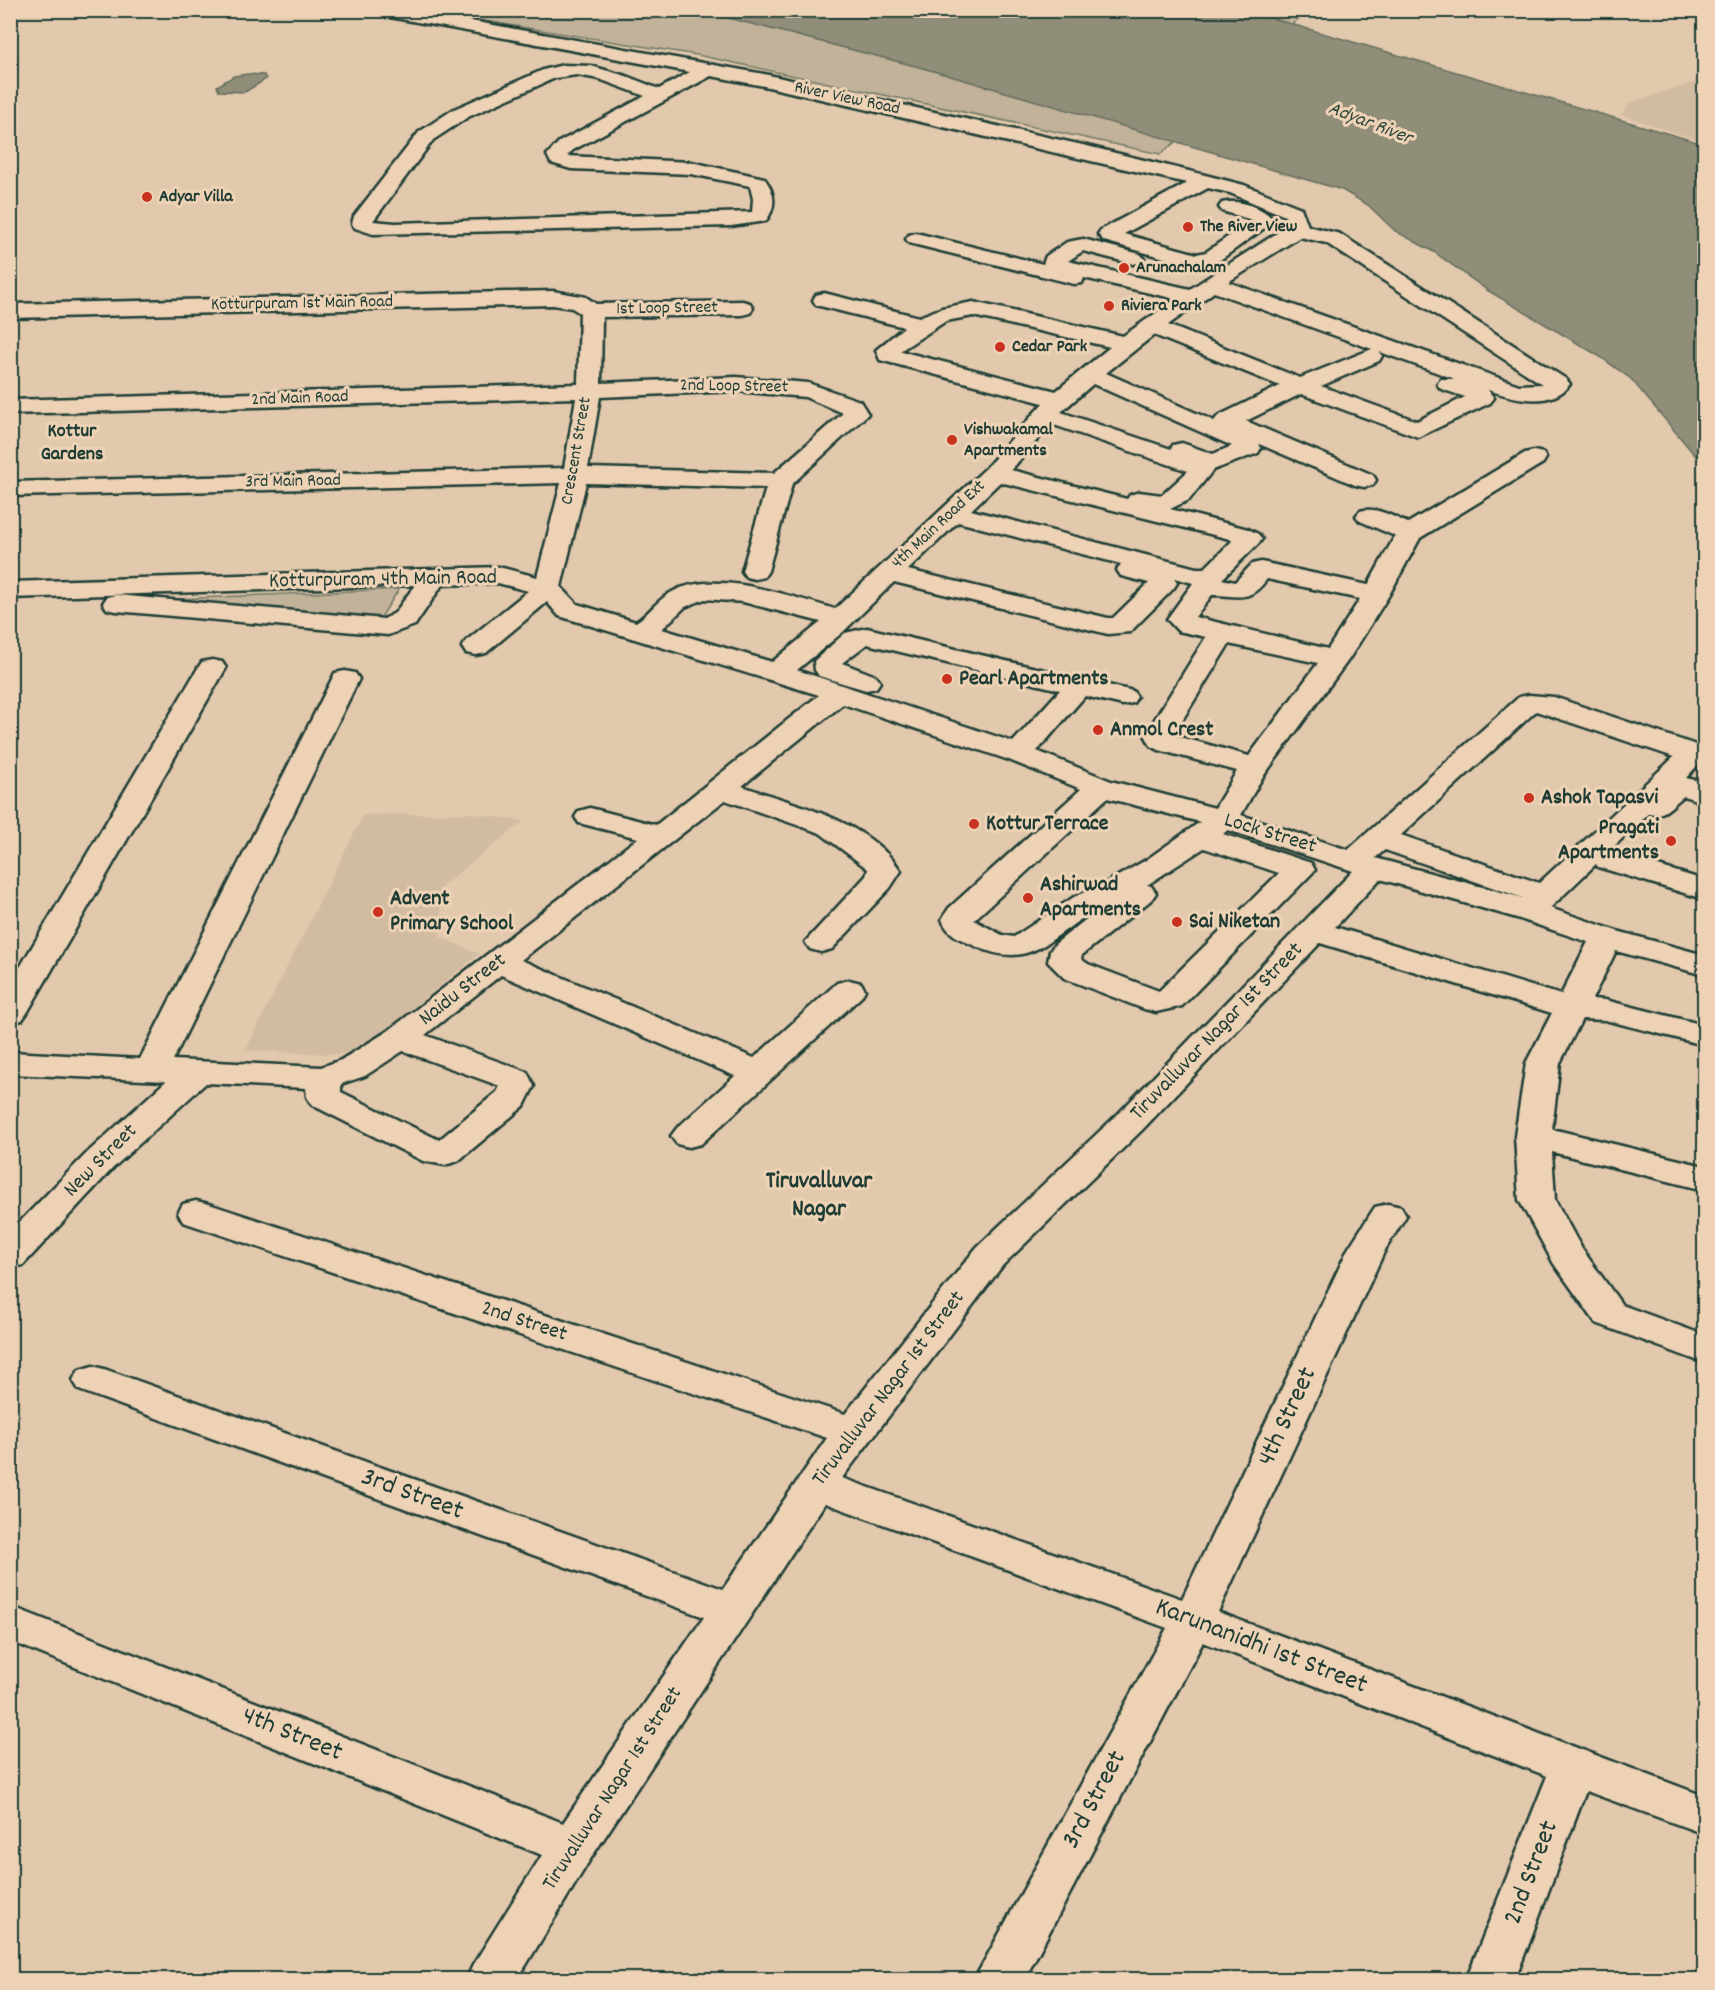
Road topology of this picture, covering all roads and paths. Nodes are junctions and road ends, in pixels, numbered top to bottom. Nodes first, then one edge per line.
1 (379, 10) edge
2 (708, 70) junction
3 (660, 96) junction
4 (1205, 181) junction
5 (1181, 195) junction
6 (1298, 228) junction
7 (916, 239) dead end
8 (1201, 292) junction
9 (824, 300) dead end
10 (742, 308) dead end
11 (10, 311) edge
12 (591, 311) junction
13 (923, 325) junction
14 (1153, 327) junction
15 (1127, 344) junction
16 (1371, 356) junction
17 (1095, 370) junction
18 (1300, 386) junction
19 (589, 390) junction
20 (1059, 402) junction
21 (10, 406) edge
22 (1226, 421) junction
23 (1534, 458) dead end
24 (998, 470) junction
25 (575, 475) junction
26 (1364, 480) dead end
27 (780, 481) junction
28 (10, 489) edge
29 (1370, 516) dead end
30 (948, 517) junction
31 (1410, 533) junction
32 (755, 571) dead end
33 (888, 573) junction
34 (433, 578) junction
35 (60, 587) junction
36 (548, 588) junction
37 (10, 590) edge
38 (1376, 595) junction
39 (840, 619) junction
40 (641, 630) junction
41 (1230, 635) junction
42 (476, 647) dead end
43 (1335, 659) junction
44 (212, 668) dead end
45 (777, 672) junction
46 (345, 679) dead end
47 (1079, 686) junction
48 (839, 693) junction
49 (1123, 697) dead end
50 (1025, 746) junction
51 (1256, 767) junction
52 (1101, 787) junction
53 (721, 789) junction
54 (1704, 794) edge
55 (590, 817) dead end
56 (1221, 826) junction
57 (661, 835) junction
58 (1364, 856) junction
59 (1609, 860) junction
60 (1300, 870) junction
61 (1704, 890) edge
62 (1535, 903) junction
63 (1559, 922) junction
64 (1314, 931) junction
65 (1606, 938) junction
66 (821, 942) dead end
67 (1702, 958) edge
68 (498, 962) junction
69 (849, 990) dead end
70 (1570, 1008) junction
71 (10, 1013) edge
72 (1704, 1035) edge
73 (400, 1038) junction
74 (10, 1063) edge
75 (152, 1071) junction
76 (198, 1072) junction
77 (758, 1073) junction
78 (323, 1078) junction
79 (689, 1136) dead end
80 (1533, 1137) junction
81 (1704, 1178) edge
82 (196, 1213) dead end
83 (1388, 1216) dead end
84 (10, 1256) edge
85 (1704, 1350) edge
86 (93, 1380) dead end
87 (853, 1432) junction
88 (816, 1484) junction
89 (731, 1609) junction
90 (1193, 1620) junction
91 (10, 1623) edge
92 (1573, 1767) junction
93 (1704, 1815) edge
94 (573, 1847) junction
95 (490, 1980) edge
96 (998, 1980) edge
97 (1490, 1980) edge

1 - 2 street, River View Road
2 - 3 street
2 - 4 street, River View Road
3 - 3 street
4 - 5 street
4 - 6 street, River View Road
5 - 5 street
6 - 8 street, 4th Main Road Ext
6 - 8 street
7 - 8 street
8 - 8 street
8 - 14 street, 4th Main Road Ext
8 - 16 street
9 - 13 street
10 - 12 street, 1st Loop Street
11 - 12 street, Kotturpuram 1st Main Road
12 - 19 street, Crescent Street
13 - 15 street
13 - 20 street
14 - 15 street, 4th Main Road Ext
14 - 18 street
15 - 17 street, 4th Main Road Ext
16 - 18 street
16 - 18 street
17 - 20 street, 4th Main Road Ext
17 - 20 street
17 - 22 street
18 - 22 street
19 - 21 street, 2nd Main Road
19 - 25 street, Crescent Street
19 - 27 street, 2nd Loop Street
20 - 24 street, 4th Main Road Ext
20 - 24 street
22 - 26 street
23 - 31 street
24 - 30 street, 4th Main Road Ext
24 - 30 street
25 - 27 street, 3rd Main Road
25 - 28 street, 3rd Main Road
25 - 36 street, Crescent Street
27 - 32 street
29 - 31 street
30 - 33 street, 4th Main Road Ext
30 - 33 street
31 - 38 street
33 - 39 street, 4th Main Road Ext
34 - 35 street, Kotturpuram 4th Main Road
34 - 35 street
34 - 36 street, Kotturpuram 4th Main Road
35 - 37 street, Kotturpuram 4th Main Road
36 - 40 street
36 - 42 street
38 - 41 street
38 - 43 street
39 - 40 street
39 - 45 street, 4th Main Road Ext
40 - 45 street
41 - 43 street
41 - 51 street
43 - 51 street
44 - 71 street
45 - 48 street
46 - 75 street
47 - 49 street
47 - 50 street
47 - 50 street
48 - 50 street, Lock Street
48 - 53 street, Naidu Street
50 - 52 street, Lock Street
51 - 56 street
52 - 56 street, Lock Street
52 - 56 street
53 - 57 street, Naidu Street
53 - 66 street
54 - 59 street
55 - 57 street
56 - 58 street, Lock Street
56 - 60 street
56 - 60 street
57 - 68 street, Naidu Street
58 - 60 street
58 - 62 street, Lock Street
58 - 62 street, Tiruvalluvar Nagar 1st Street
58 - 64 street, Tiruvalluvar Nagar 1st Street
59 - 61 street
59 - 63 street
62 - 63 street, Lock Street
63 - 65 street, Lock Street
64 - 70 street
64 - 87 street, Tiruvalluvar Nagar 1st Street
65 - 67 street, Lock Street
65 - 70 street
68 - 73 street, Naidu Street
68 - 77 street
69 - 77 street
70 - 72 street
70 - 80 street
73 - 78 street, Naidu Street
73 - 78 street
74 - 75 street, Naidu Street
75 - 76 street, Naidu Street
76 - 78 street, Naidu Street
76 - 84 street, New Street
77 - 79 street
80 - 81 street
80 - 85 street
82 - 87 street, 2nd Street
83 - 90 street, 4th Street
86 - 89 street, 3rd Street
87 - 88 street, Tiruvalluvar Nagar 1st Street
88 - 89 street, Tiruvalluvar Nagar 1st Street
88 - 90 street, Karunanidhi 1st Street
89 - 94 street, Tiruvalluvar Nagar 1st Street
90 - 92 street, Karunanidhi 1st Street
90 - 96 street, 3rd Street
91 - 94 street, 4th Street
92 - 93 street, Karunanidhi 1st Street
92 - 97 street, 2nd Street
94 - 95 street, Tiruvalluvar Nagar 1st Street

